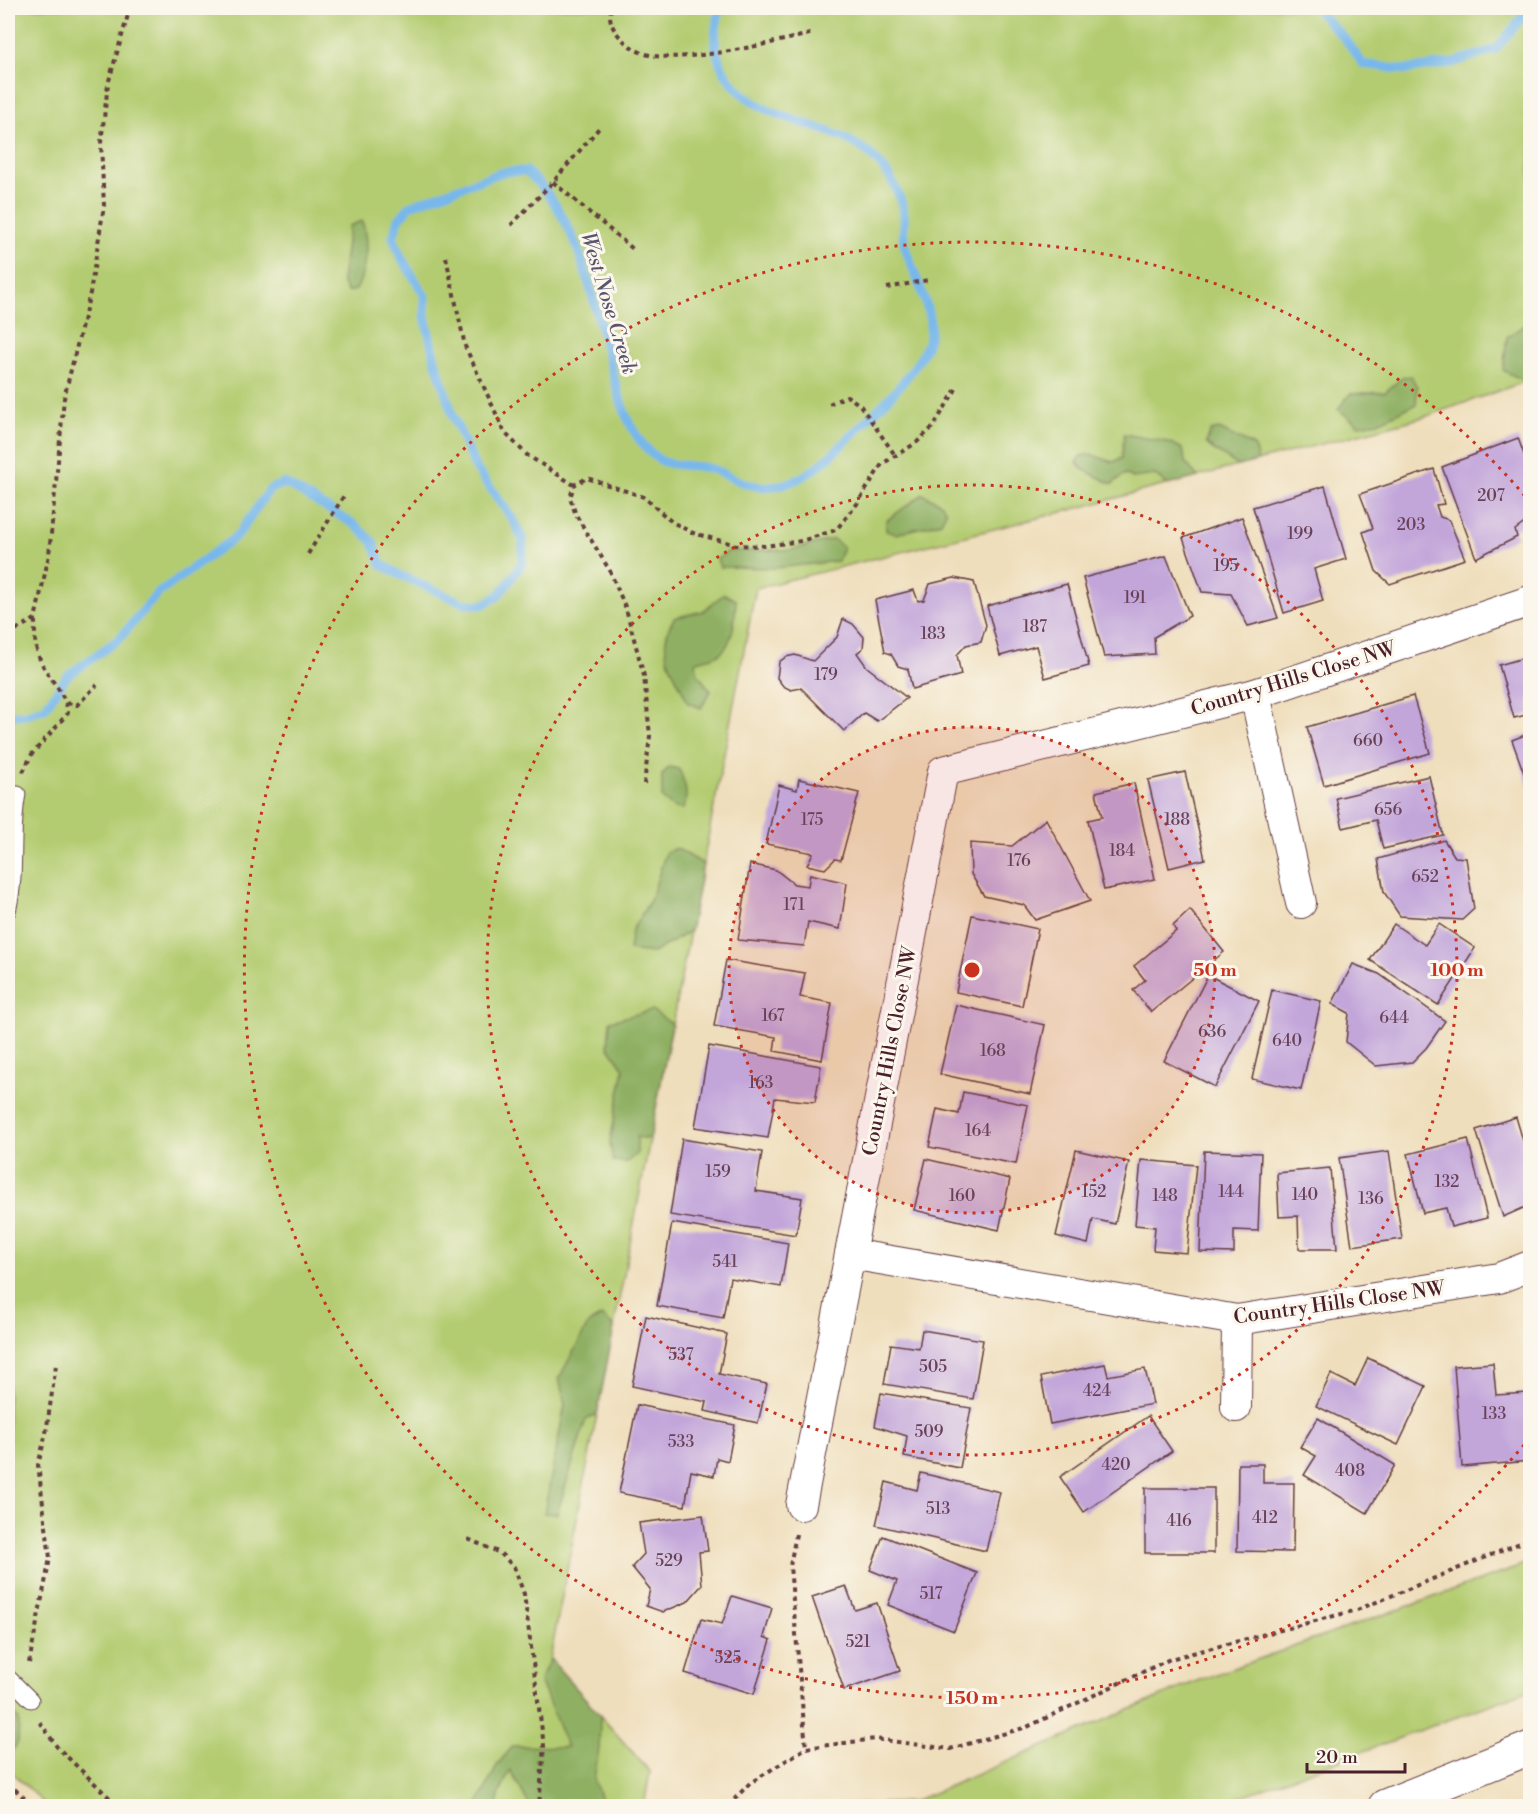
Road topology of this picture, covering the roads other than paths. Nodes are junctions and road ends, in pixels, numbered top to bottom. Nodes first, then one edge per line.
1 (1530, 601) edge
2 (1255, 694) junction
3 (18, 794) road end
4 (1301, 903) dead end
5 (8, 910) edge
6 (850, 1254) junction
7 (1530, 1266) edge
8 (1237, 1320) junction
9 (1236, 1407) dead end
10 (801, 1505) road end
11 (8, 1677) edge
12 (31, 1700) road end
13 (1530, 1748) edge
14 (1385, 1806) edge

1 - 2 street, Country Hills Close NW
2 - 4 street
2 - 6 street, Country Hills Close NW
3 - 5 lane
6 - 8 street, Country Hills Close NW
6 - 10 street
7 - 8 street, Country Hills Close NW
8 - 9 street
11 - 12 lane
13 - 14 main road

